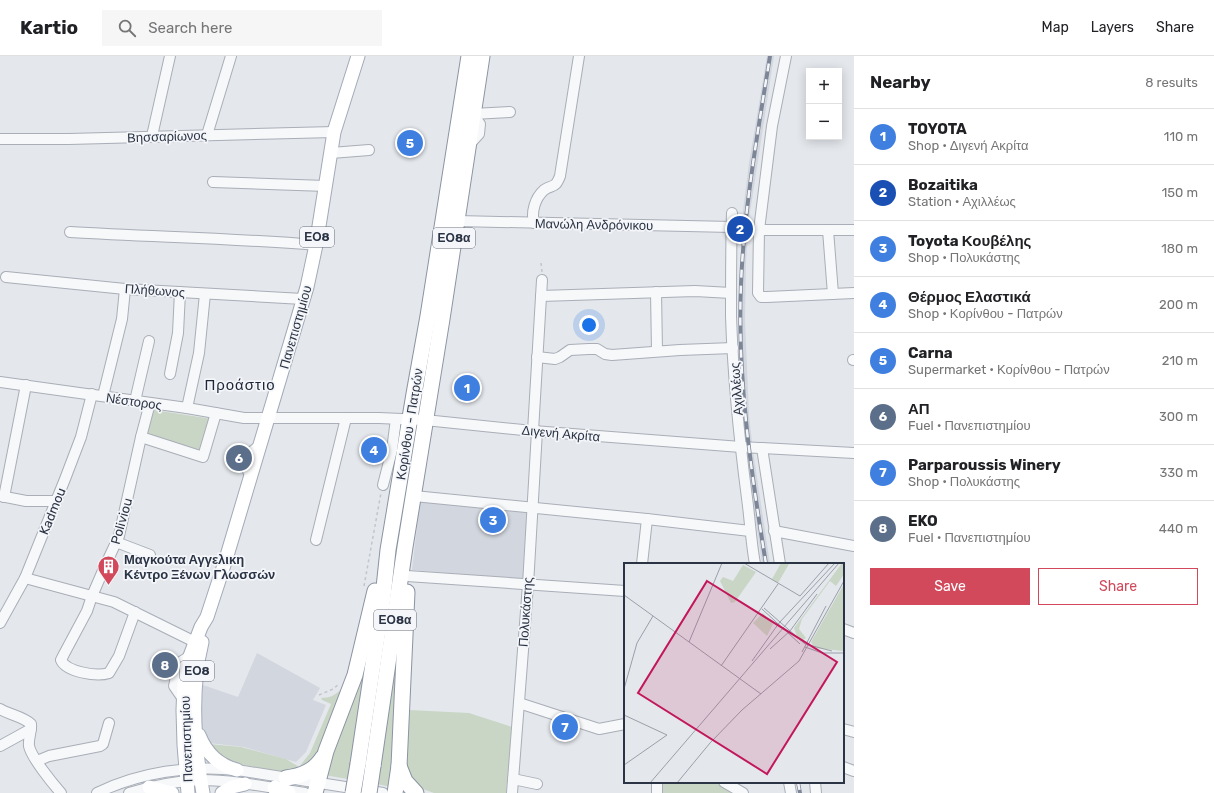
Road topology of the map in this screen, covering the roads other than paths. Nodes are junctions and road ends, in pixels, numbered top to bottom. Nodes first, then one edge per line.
1 (170, 56) edge
2 (231, 56) edge
3 (358, 56) edge
4 (468, 56) edge
5 (482, 56) edge
6 (579, 56) edge
7 (786, 56) edge
8 (510, 112) dead end
9 (473, 114) junction
10 (334, 132) junction
11 (207, 134) junction
12 (152, 136) junction
13 (0, 139) edge
14 (369, 150) dead end
15 (330, 153) junction
16 (213, 182) dead end
17 (326, 186) junction
18 (732, 213) dead end
19 (457, 221) junction
20 (534, 223) junction
21 (732, 228) junction
22 (759, 230) junction
23 (828, 230) junction
24 (854, 230) edge
25 (70, 232) dead end
26 (316, 245) junction
27 (6, 277) dead end
28 (542, 280) dead end
29 (125, 289) junction
30 (180, 292) junction
31 (656, 292) junction
32 (731, 293) junction
33 (854, 293) edge
34 (205, 294) junction
35 (832, 294) junction
36 (542, 296) junction
37 (303, 299) junction
38 (148, 341) dead end
39 (733, 348) junction
40 (657, 351) junction
41 (538, 357) junction
42 (170, 374) dead end
43 (0, 382) edge
44 (26, 385) junction
45 (92, 394) junction
46 (103, 396) junction
47 (135, 401) junction
48 (150, 403) junction
49 (187, 408) junction
50 (216, 413) junction
51 (268, 417) junction
52 (346, 418) junction
53 (403, 419) junction
54 (425, 420) junction
55 (535, 431) junction
56 (141, 437) junction
57 (741, 447) junction
58 (762, 448) junction
59 (854, 453) edge
60 (383, 485) road end
61 (414, 496) junction
62 (2, 497) edge
63 (56, 501) junction
64 (532, 508) junction
65 (647, 519) junction
66 (774, 530) junction
67 (750, 531) junction
68 (316, 540) dead end
69 (116, 542) junction
70 (854, 546) edge
71 (405, 547) junction
72 (388, 550) junction
73 (150, 555) dead end
74 (642, 563) edge
75 (755, 563) edge
76 (780, 563) edge
77 (407, 576) junction
78 (25, 578) junction
79 (528, 584) junction
80 (624, 591) edge
81 (92, 596) junction
82 (135, 612) junction
83 (207, 617) junction
84 (0, 623) edge
85 (844, 630) edge
86 (854, 633) edge
87 (195, 642) junction
88 (519, 703) junction
89 (0, 709) edge
90 (109, 724) dead end
91 (624, 724) edge
92 (195, 725) junction
93 (844, 729) edge
94 (31, 730) junction
95 (854, 732) edge
96 (0, 746) edge
97 (326, 751) junction
98 (37, 761) junction
99 (399, 766) junction
100 (844, 767) edge
101 (237, 770) junction
102 (854, 771) edge
103 (513, 778) junction
104 (201, 780) edge
105 (186, 781) edge
106 (658, 783) edge
107 (726, 783) edge
108 (789, 783) edge
109 (815, 783) edge
110 (245, 784) junction
111 (537, 784) dead end
112 (283, 786) edge
113 (149, 787) junction
114 (316, 788) edge
115 (62, 793) edge
116 (97, 793) edge
117 (129, 793) edge
118 (172, 793) edge
119 (222, 793) edge
120 (305, 793) edge
121 (353, 793) edge
122 (369, 793) edge
123 (383, 793) edge
124 (395, 793) edge
125 (416, 793) edge
126 (512, 793) edge
127 (657, 793) edge
128 (743, 793) edge
129 (791, 793) edge
130 (816, 793) edge

1 - 12 street
2 - 11 street
3 - 10 main road, Πανεπιστημίου / ΕΟ8
4 - 53 highway, Κορίνθου - Πατρών / ΕΟ8α
5 - 9 highway, Κορίνθου - Πατρών / ΕΟ8α
6 - 20 street
7 - 22 street
8 - 9 street
9 - 19 highway, Κορίνθου - Πατρών / ΕΟ8α
10 - 11 street, Βησσαρίωνος
10 - 15 main road, Πανεπιστημίου / ΕΟ8
11 - 12 street, Βησσαρίωνος
12 - 13 street, Βησσαρίωνος
14 - 15 street
15 - 17 main road, Πανεπιστημίου / ΕΟ8
16 - 17 street
17 - 26 main road, Πανεπιστημίου / ΕΟ8
18 - 21 street, Αχιλλέως
19 - 20 street, Μανώλη Ανδρόνικου
19 - 54 highway, Κορίνθου - Πατρών / ΕΟ8α
20 - 21 street, Μανώλη Ανδρόνικου
21 - 32 street, Αχιλλέως
22 - 23 street
22 - 35 street
23 - 24 street
23 - 35 street
25 - 26 street
26 - 37 main road, Πανεπιστημίου / ΕΟ8
27 - 29 street, Πλήθωνος
28 - 36 street, Πολυκάστης
29 - 30 street, Πλήθωνος
29 - 46 street
30 - 34 street, Πλήθωνος
30 - 42 street
31 - 32 street
31 - 36 street
31 - 40 street
32 - 39 street, Αχιλλέως
33 - 35 street
34 - 37 street, Πλήθωνος
34 - 49 street
36 - 41 street, Πολυκάστης
37 - 51 main road, Πανεπιστημίου / ΕΟ8
38 - 47 street
39 - 40 street
39 - 57 street, Αχιλλέως
40 - 41 street
41 - 55 street, Πολυκάστης
43 - 44 street, Νέστορος
44 - 45 street, Νέστορος
44 - 62 street
45 - 46 street, Νέστορος
45 - 63 street, Kadmou
46 - 47 street, Νέστορος
47 - 48 street, Νέστορος
48 - 49 street, Νέστορος
48 - 56 street, Poliviou
49 - 50 street, Νέστορος
50 - 51 street, Νέστορος
50 - 56 street
51 - 52 street, Διγενή Ακρίτα
51 - 83 main road, Πανεπιστημίου / ΕΟ8
52 - 53 street, Διγενή Ακρίτα
52 - 68 street
53 - 54 street, Διγενή Ακρίτα
53 - 60 street
53 - 72 highway, Κορίνθου - Πατρών / ΕΟ8α
54 - 55 street, Διγενή Ακρίτα
54 - 61 highway, Κορίνθου - Πατρών / ΕΟ8α
55 - 57 street, Διγενή Ακρίτα
55 - 64 street, Πολυκάστης
56 - 69 street, Poliviou
57 - 58 street, Διγενή Ακρίτα
57 - 67 street, Αχιλλέως
58 - 59 street, Διγενή Ακρίτα
58 - 66 street
61 - 64 street
61 - 71 highway, Κορίνθου - Πατρών / ΕΟ8α
62 - 63 street
63 - 78 street, Kadmou
64 - 65 street
64 - 79 street, Πολυκάστης
65 - 67 street
65 - 74 street
66 - 70 street
66 - 76 street
67 - 75 street, Αχιλλέως
69 - 73 street
69 - 81 street, Poliviou
71 - 77 highway
71 - 122 highway, Κορίνθου - Πατρών / ΕΟ8α, bridge
72 - 97 highway
72 - 121 highway, Κορίνθου - Πατρών / ΕΟ8α, bridge
77 - 79 street
77 - 99 highway
78 - 81 street
78 - 84 street, Kadmou
79 - 80 street
79 - 88 street, Πολυκάστης
81 - 82 street
81 - 82 street, Poliviou
82 - 87 street
83 - 87 main road, Πανεπιστημίου / ΕΟ8
83 - 92 main road, Πανεπιστημίου / ΕΟ8
85 - 86 street
87 - 105 main road, Πανεπιστημίου / ΕΟ8
88 - 91 street
88 - 103 street, Πολυκάστης
89 - 94 street
90 - 98 street
92 - 101 main road
92 - 104 main road, Πανεπιστημίου / ΕΟ8
93 - 95 street
94 - 96 street
94 - 98 street
97 - 112 highway
97 - 114 highway
98 - 115 street
99 - 124 highway
99 - 125 highway
100 - 102 street
101 - 104 street
101 - 112 street
103 - 111 street
103 - 126 street, Πολυκάστης
104 - 105 street
104 - 110 street
105 - 113 street
105 - 116 street
106 - 127 street
107 - 128 street
108 - 129 street
109 - 130 street
110 - 112 street
110 - 119 main road
112 - 114 street
112 - 120 street
113 - 117 street
113 - 118 main road
114 - 123 street

